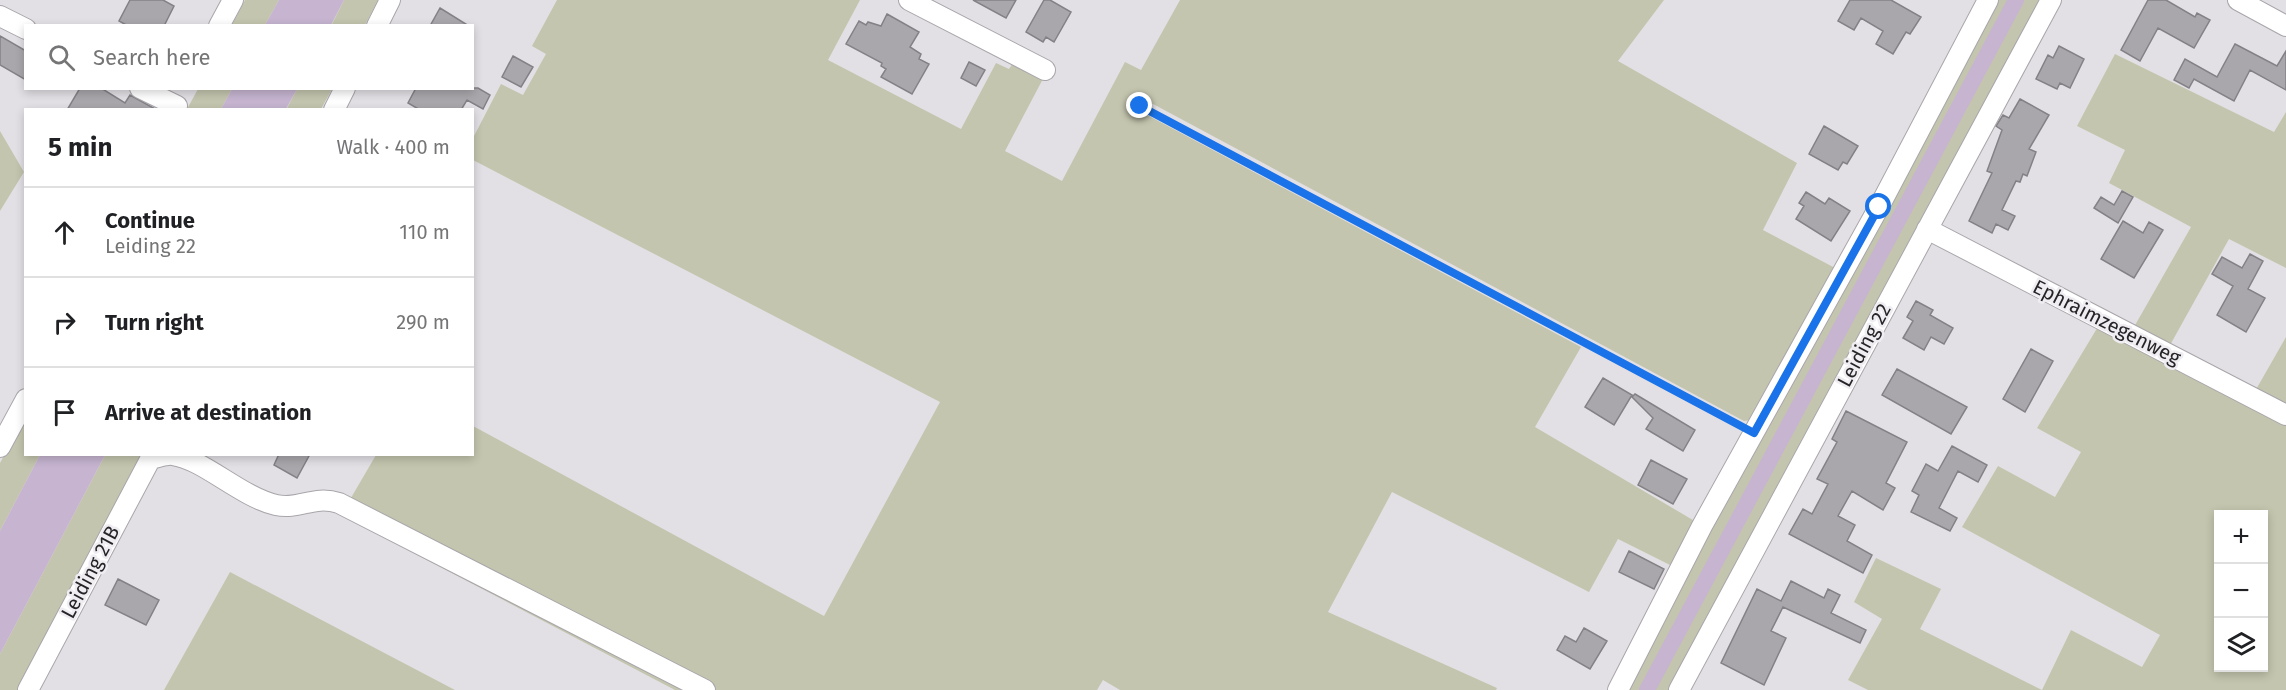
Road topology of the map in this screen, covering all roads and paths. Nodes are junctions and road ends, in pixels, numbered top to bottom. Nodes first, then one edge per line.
1 (233, 0) edge
2 (390, 0) edge
3 (909, 0) edge
4 (1988, 0) edge
5 (2050, 0) edge
6 (2238, 0) edge
7 (0, 16) edge
8 (220, 24) edge
9 (378, 24) edge
10 (2286, 26) edge
11 (24, 28) edge
12 (1045, 70) dead end
13 (146, 90) edge
14 (344, 90) edge
15 (180, 101) edge
16 (1140, 106) dead end
17 (335, 108) edge
18 (1927, 229) junction
19 (24, 403) edge
20 (2286, 415) edge
21 (1754, 433) junction
22 (0, 447) edge
23 (176, 456) edge
24 (151, 457) edge
25 (28, 690) edge
26 (705, 690) edge
27 (1618, 690) edge
28 (1679, 690) edge

1 - 8 street
2 - 9 street
3 - 12 street
4 - 21 street
5 - 18 street, Leiding 22
6 - 10 street
7 - 11 street
13 - 15 street
14 - 17 street
16 - 21 path
18 - 20 street, Ephraimzegenweg
18 - 28 street, Leiding 22
19 - 22 street
21 - 27 street
23 - 26 street
24 - 25 street, Leiding 21B

